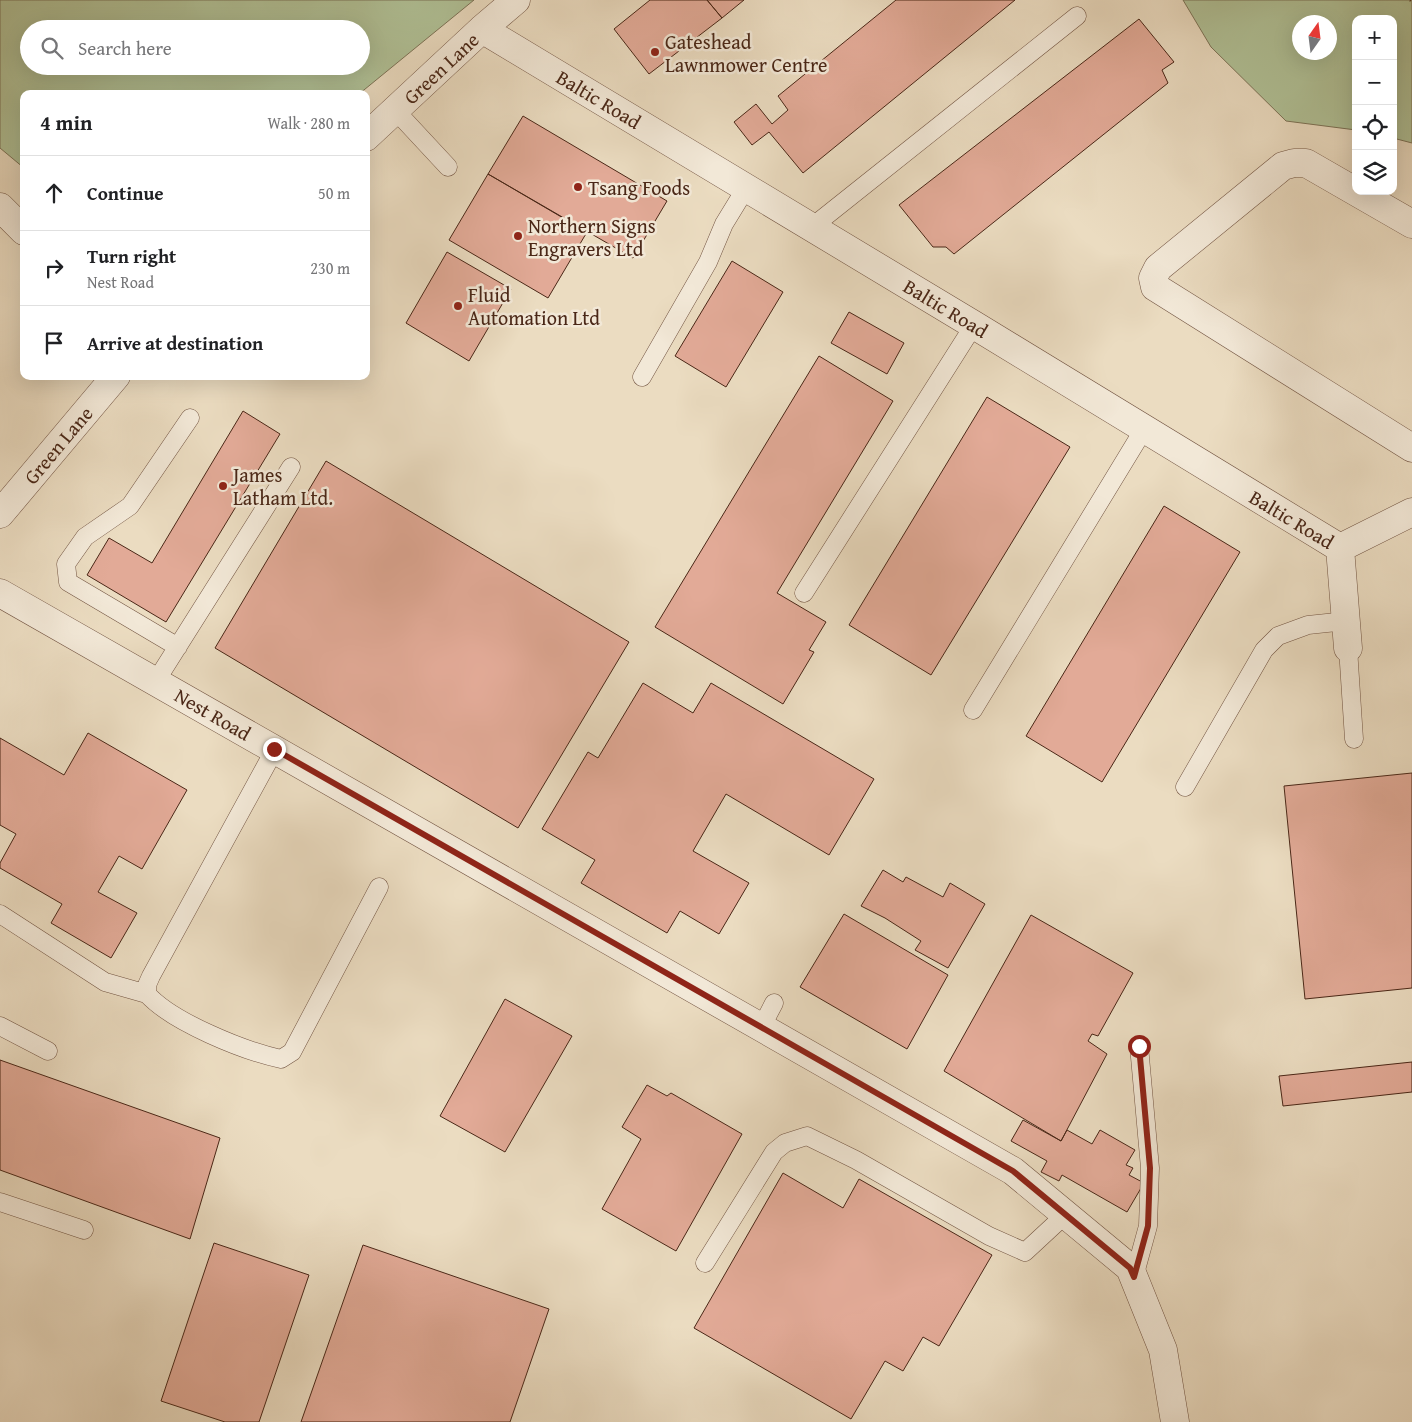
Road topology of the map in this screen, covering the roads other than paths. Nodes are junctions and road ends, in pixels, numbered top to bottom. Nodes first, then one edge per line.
1 (516, 0) edge
2 (1077, 16) dead end
3 (482, 29) junction
4 (395, 110) junction
5 (370, 133) edge
6 (448, 167) dead end
7 (746, 188) junction
8 (0, 207) edge
9 (1412, 224) edge
10 (20, 227) edge
11 (812, 227) junction
12 (974, 325) junction
13 (642, 377) dead end
14 (113, 380) edge
15 (190, 418) dead end
16 (1144, 429) junction
17 (1412, 448) edge
18 (291, 467) dead end
19 (1412, 512) edge
20 (0, 514) edge
21 (1340, 548) junction
22 (0, 593) edge
23 (804, 593) dead end
24 (1346, 621) junction
25 (178, 648) junction
26 (1348, 648) joint
27 (156, 681) junction
28 (972, 710) dead end
29 (1354, 739) dead end
30 (274, 749) junction
31 (1185, 787) dead end
32 (379, 887) dead end
33 (0, 914) edge
34 (147, 994) junction
35 (774, 1003) dead end
36 (0, 1026) edge
37 (761, 1028) junction
38 (1139, 1046) dead end
39 (48, 1051) dead end
40 (0, 1202) edge
41 (1066, 1214) junction
42 (84, 1230) dead end
43 (705, 1263) dead end
44 (1134, 1277) junction
45 (1175, 1422) edge

1 - 3 street, Green Lane
2 - 11 lane
3 - 4 street, Green Lane
3 - 7 street, Baltic Road
4 - 5 street, Green Lane
4 - 6 lane
7 - 11 street, Baltic Road
7 - 13 lane
8 - 10 street
9 - 17 street
11 - 12 street, Baltic Road
12 - 16 street, Baltic Road
12 - 23 lane
14 - 20 street, Green Lane
15 - 25 lane
16 - 21 street, Baltic Road
16 - 28 lane
18 - 25 lane
19 - 21 street, Baltic Road
21 - 24 street
22 - 27 street, Nest Road
24 - 26 street
24 - 31 lane
25 - 27 lane
26 - 29 lane
27 - 30 street, Nest Road
30 - 34 lane
30 - 37 street, Nest Road
32 - 34 lane
33 - 34 lane
35 - 37 lane
36 - 39 lane
37 - 41 street, Nest Road
38 - 44 lane
40 - 42 lane
41 - 43 lane
41 - 44 street, Nest Road
44 - 45 street, Nest Road

